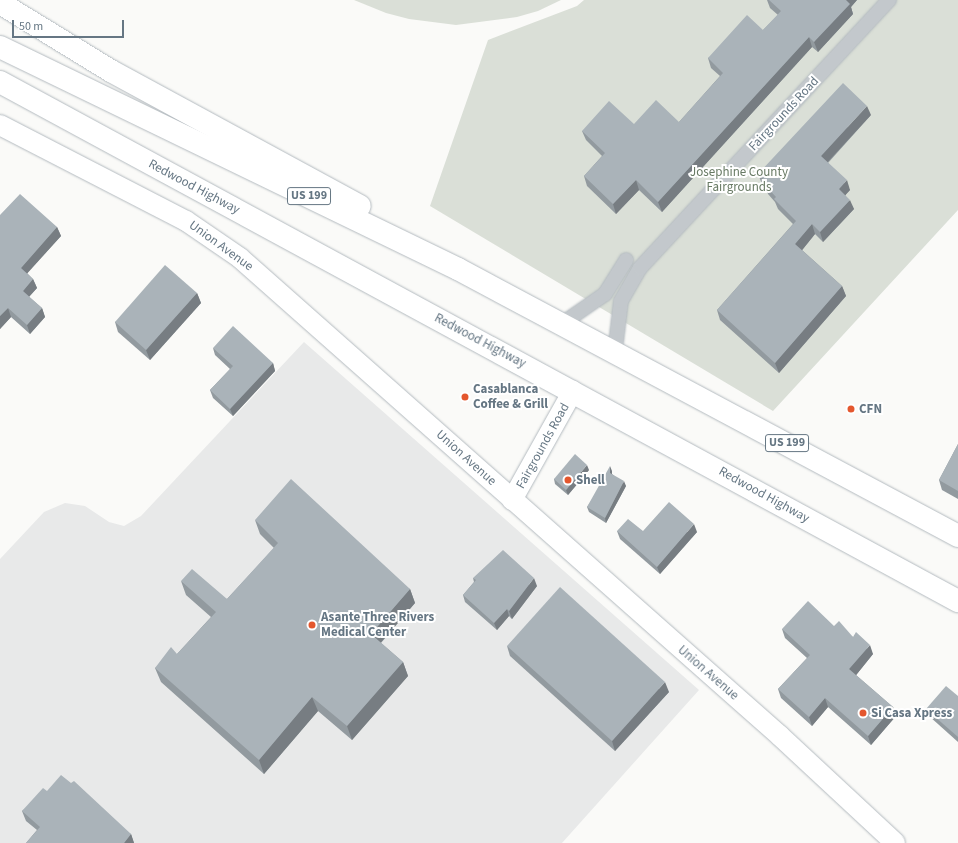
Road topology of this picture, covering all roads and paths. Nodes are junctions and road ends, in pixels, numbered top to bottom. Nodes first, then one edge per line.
1 (889, 0) edge
2 (0, 3) edge
3 (0, 47) edge
4 (0, 82) edge
5 (0, 125) edge
6 (626, 260) dead end
7 (458, 269) junction
8 (564, 323) junction
9 (615, 351) junction
10 (573, 391) junction
11 (512, 500) junction
12 (958, 536) edge
13 (958, 601) edge
14 (895, 843) edge

1 - 9 street, Fairgrounds Road
2 - 7 highway
3 - 7 highway, US 199
4 - 10 highway, Redwood Highway
5 - 11 street, Union Avenue
6 - 8 street
7 - 8 highway, US 199
8 - 9 highway, US 199
9 - 12 highway, US 199
10 - 11 street, Fairgrounds Road
10 - 13 highway, Redwood Highway
11 - 14 street, Union Avenue

